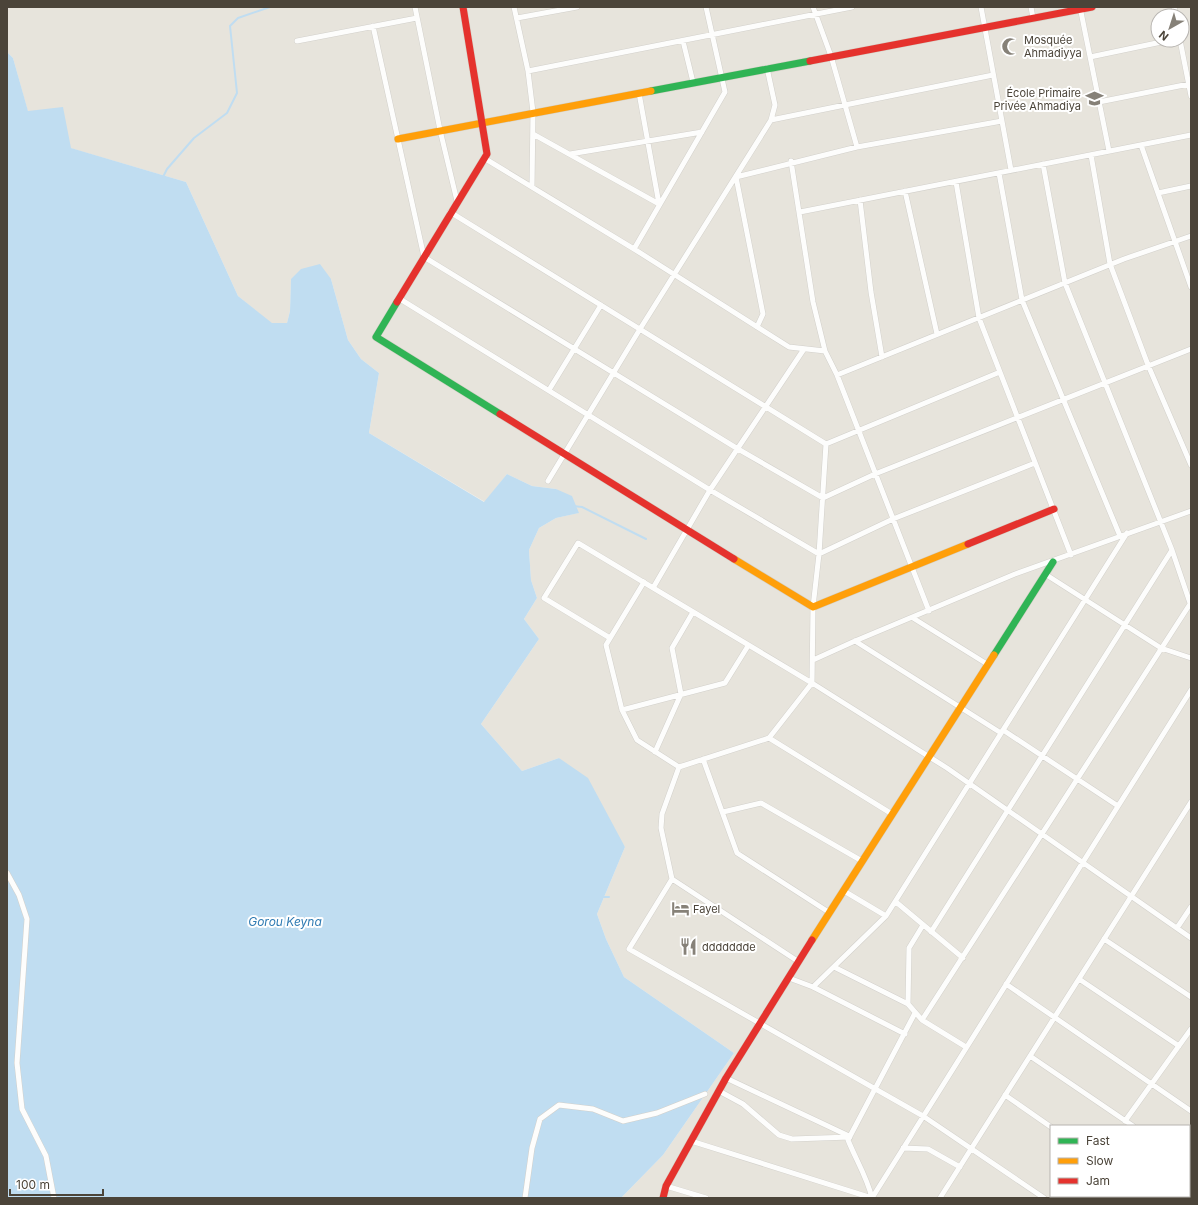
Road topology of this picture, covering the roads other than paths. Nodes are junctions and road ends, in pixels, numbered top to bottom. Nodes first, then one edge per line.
1 (415, 7) edge
2 (463, 7) edge
3 (514, 7) edge
4 (577, 7) edge
5 (706, 7) edge
6 (813, 7) edge
7 (852, 7) edge
8 (981, 7) edge
9 (1031, 7) edge
10 (1092, 7) edge
11 (1081, 8) edge
12 (815, 15) junction
13 (417, 18) junction
14 (517, 18) junction
15 (1033, 18) junction
16 (373, 26) junction
17 (984, 27) junction
18 (712, 35) junction
19 (297, 41) dead end
20 (683, 42) junction
21 (1150, 44) edge
22 (1182, 48) edge
23 (830, 56) junction
24 (1090, 57) junction
25 (767, 68) junction
26 (528, 71) junction
27 (993, 75) junction
28 (721, 77) junction
29 (693, 82) junction
30 (1189, 84) junction
31 (639, 93) junction
32 (1191, 96) edge
33 (1099, 102) junction
34 (844, 104) junction
35 (533, 112) junction
36 (771, 120) junction
37 (1002, 121) junction
38 (482, 122) junction
39 (440, 130) junction
40 (702, 132) junction
41 (533, 134) junction
42 (1191, 135) edge
43 (398, 139) junction
44 (647, 140) junction
45 (1141, 145) junction
46 (857, 147) junction
47 (1109, 151) junction
48 (570, 154) junction
49 (1091, 155) junction
50 (484, 158) junction
51 (791, 162) junction
52 (1043, 164) junction
53 (1011, 170) junction
54 (999, 173) junction
55 (736, 176) junction
56 (956, 182) junction
57 (532, 186) junction
58 (1191, 186) edge
59 (905, 191) junction
60 (1158, 193) junction
61 (860, 200) junction
62 (457, 202) junction
63 (659, 204) junction
64 (450, 212) junction
65 (800, 212) junction
66 (1191, 236) edge
67 (1174, 240) junction
68 (634, 249) junction
69 (424, 257) junction
70 (1110, 264) junction
71 (675, 274) junction
72 (1065, 283) junction
73 (1191, 287) edge
74 (400, 299) junction
75 (1022, 300) junction
76 (601, 305) junction
77 (979, 318) junction
78 (756, 327) junction
79 (640, 329) junction
80 (937, 334) junction
81 (1191, 348) edge
82 (574, 349) junction
83 (804, 349) junction
84 (825, 351) junction
85 (882, 357) junction
86 (1148, 365) junction
87 (1000, 372) junction
88 (613, 373) junction
89 (836, 375) junction
90 (1105, 382) junction
91 (549, 390) junction
92 (1062, 399) junction
93 (765, 406) junction
94 (588, 414) junction
95 (1018, 417) junction
96 (858, 430) junction
97 (826, 444) junction
98 (738, 449) junction
99 (563, 455) junction
100 (1035, 463) junction
101 (1191, 465) edge
102 (876, 474) junction
103 (548, 481) dead end
104 (710, 490) junction
105 (822, 498) junction
106 (1054, 509) junction
107 (1191, 511) edge
108 (893, 519) junction
109 (1161, 522) junction
110 (686, 532) junction
111 (1127, 533) junction
112 (1120, 536) junction
113 (1172, 550) junction
114 (819, 554) junction
115 (1071, 555) junction
116 (1053, 562) junction
117 (912, 567) junction
118 (1045, 574) junction
119 (644, 582) junction
120 (653, 588) junction
121 (1085, 600) junction
122 (1190, 605) edge
123 (813, 607) junction
124 (929, 611) junction
125 (693, 612) junction
126 (913, 618) junction
127 (1124, 625) junction
128 (610, 638) junction
129 (855, 641) junction
130 (748, 646) junction
131 (1162, 648) junction
132 (1191, 658) edge
133 (813, 660) junction
134 (987, 664) junction
135 (812, 683) junction
136 (1191, 690) edge
137 (681, 694) junction
138 (960, 707) junction
139 (622, 710) junction
140 (1002, 731) junction
141 (769, 738) junction
142 (655, 752) junction
143 (1042, 755) junction
144 (928, 757) junction
145 (704, 759) junction
146 (679, 767) junction
147 (1077, 779) junction
148 (970, 784) junction
149 (1191, 802) edge
150 (1118, 806) junction
151 (1008, 810) junction
152 (723, 812) junction
153 (892, 814) junction
154 (1042, 834) junction
155 (862, 861) junction
156 (1083, 863) junction
157 (7, 873) edge
158 (672, 879) junction
159 (844, 891) junction
160 (1131, 896) junction
161 (896, 902) junction
162 (1191, 907) edge
163 (830, 913) junction
164 (886, 916) junction
165 (923, 925) junction
166 (1177, 928) junction
167 (931, 932) junction
168 (1191, 938) edge
169 (1104, 939) junction
170 (963, 958) junction
171 (798, 962) junction
172 (834, 967) junction
173 (789, 978) junction
174 (1079, 979) junction
175 (1006, 984) junction
176 (813, 987) junction
177 (1191, 997) edge
178 (908, 1004) junction
179 (915, 1013) junction
180 (1055, 1017) junction
181 (922, 1020) junction
182 (760, 1022) junction
183 (1191, 1029) edge
184 (905, 1034) junction
185 (1179, 1046) junction
186 (966, 1047) junction
187 (1030, 1056) junction
188 (726, 1078) junction
189 (1152, 1083) junction
190 (876, 1088) junction
191 (719, 1091) junction
192 (706, 1094) dead end
193 (1005, 1096) junction
194 (1191, 1111) edge
195 (923, 1116) junction
196 (1125, 1121) junction
197 (1050, 1125) edge
198 (1131, 1125) edge
199 (850, 1137) junction
200 (691, 1141) junction
201 (903, 1148) junction
202 (971, 1149) junction
203 (960, 1167) junction
204 (666, 1186) junction
205 (54, 1198) edge
206 (525, 1198) edge
207 (662, 1198) edge
208 (706, 1198) edge
209 (872, 1198) edge
210 (940, 1198) edge
211 (1044, 1198) edge

1 - 13 street
2 - 38 street
3 - 14 street
4 - 14 street
5 - 18 street
6 - 12 street
7 - 12 street
8 - 17 street
9 - 15 street
10 - 11 street
11 - 15 street
11 - 24 street
12 - 18 street
12 - 23 street
13 - 16 street
13 - 39 street
14 - 26 street
15 - 17 street
16 - 19 street
16 - 43 street
17 - 23 street
17 - 27 street
18 - 20 street
18 - 28 street
20 - 26 street
20 - 29 street
21 - 24 street
22 - 30 street
23 - 25 street
23 - 34 street
24 - 33 street
25 - 28 street
25 - 36 street
26 - 35 street
27 - 34 street
27 - 37 street
28 - 29 street
28 - 40 street
29 - 31 street
30 - 32 street
30 - 33 street
31 - 35 street
31 - 44 street
33 - 47 street
34 - 36 street
34 - 46 street
35 - 38 street
35 - 41 street
36 - 55 street
37 - 46 street
37 - 53 street
38 - 39 street
38 - 50 street
39 - 43 street
39 - 62 street
40 - 44 street
40 - 63 street
41 - 48 street
41 - 57 street
42 - 45 street
43 - 69 street
44 - 48 street
44 - 63 street
45 - 47 street
45 - 60 street
46 - 51 street
47 - 49 street
48 - 63 street
49 - 52 street
49 - 70 street
50 - 57 street
50 - 62 street
51 - 55 street
51 - 65 street
52 - 53 street
52 - 72 street
53 - 54 street
54 - 56 street
54 - 75 street
55 - 71 street
55 - 78 street
56 - 59 street
56 - 77 street
57 - 68 street
58 - 60 street
59 - 61 street
59 - 80 street
60 - 67 street
61 - 65 street
61 - 85 street
62 - 64 street
63 - 68 street
64 - 69 street
64 - 76 street
65 - 84 street
66 - 67 street
67 - 70 street
67 - 73 street
68 - 71 street
69 - 74 street
69 - 82 street
70 - 72 street
70 - 86 street
71 - 78 street
71 - 79 street
72 - 75 street
72 - 90 street
74 - 91 street
74 - 99 street
75 - 77 street
75 - 92 street
76 - 79 street
76 - 82 street
77 - 80 street
77 - 87 street
78 - 83 street
79 - 88 street
79 - 93 street
80 - 85 street
81 - 86 street
82 - 88 street
82 - 91 street
83 - 84 street
83 - 93 street
84 - 89 street
85 - 89 street
86 - 90 street
86 - 101 street
87 - 95 street
87 - 96 street
88 - 94 street
88 - 98 street
89 - 96 street
90 - 92 street
90 - 109 street
91 - 94 street
92 - 95 street
92 - 112 street
93 - 97 street
93 - 98 street
94 - 99 street
94 - 104 street
95 - 100 street
95 - 102 street
96 - 97 street
96 - 102 street
97 - 105 street
98 - 104 street
98 - 105 street
99 - 103 street
99 - 110 street
100 - 106 street
100 - 108 street
102 - 105 street
102 - 108 street
104 - 110 street
104 - 114 street
105 - 114 street
106 - 115 street
106 - 117 street
107 - 109 street
108 - 114 street
108 - 117 street
109 - 111 street
109 - 113 street
110 - 120 street
110 - 123 street
111 - 112 street
111 - 121 street
112 - 115 street
113 - 122 street
113 - 127 street
114 - 123 street
115 - 116 street
116 - 118 street
116 - 124 street
117 - 123 street
117 - 124 street
118 - 121 street
118 - 134 street
119 - 120 street
119 - 128 street
119 - 128 street
120 - 125 street
121 - 127 street
121 - 140 street
122 - 131 street
123 - 133 street
124 - 126 street
125 - 130 street
125 - 137 street
126 - 129 street
126 - 134 street
127 - 131 street
127 - 143 street
128 - 139 street
129 - 133 street
129 - 138 street
130 - 135 street
130 - 137 street
131 - 132 street
131 - 147 street
133 - 135 street
134 - 138 street
135 - 141 street
135 - 144 street
136 - 150 street
137 - 139 street
137 - 142 street
138 - 140 street
138 - 144 street
139 - 142 street
140 - 143 street
140 - 148 street
141 - 145 street
141 - 153 street
142 - 146 street
143 - 147 street
143 - 151 street
144 - 148 street
144 - 153 street
145 - 146 street
145 - 152 street
146 - 158 street
147 - 150 street
147 - 154 street
148 - 151 street
148 - 161 street
149 - 160 street
150 - 156 street
151 - 154 street
151 - 167 street
152 - 155 street
152 - 163 street
153 - 155 street
154 - 156 street
154 - 170 street
155 - 159 street
156 - 160 street
156 - 175 street
157 - 205 street
158 - 171 street
158 - 182 street
159 - 163 street
159 - 164 street
160 - 166 street
160 - 169 street
161 - 164 street
161 - 165 street
162 - 166 street
163 - 171 street
164 - 172 street
165 - 167 street
165 - 178 street
166 - 168 street
167 - 170 street
169 - 174 street
169 - 177 street
170 - 181 street
171 - 173 street
172 - 176 street
172 - 178 street
173 - 176 street
173 - 182 street
174 - 180 street
174 - 185 street
175 - 180 street
175 - 186 street
176 - 184 street
178 - 179 street
179 - 181 street
179 - 184 street
180 - 187 street
180 - 189 street
181 - 186 street
182 - 188 street
182 - 190 street
183 - 185 street
184 - 190 street
185 - 189 street
186 - 195 street
187 - 193 street
187 - 196 street
188 - 191 street
188 - 199 street
189 - 194 street
189 - 196 street
190 - 195 street
190 - 199 street
191 - 199 street
191 - 200 street
192 - 206 street
193 - 197 street
193 - 202 street
195 - 201 street
195 - 202 street
196 - 198 street
199 - 209 street
200 - 204 street
200 - 209 street
201 - 203 street
201 - 209 street
202 - 203 street
202 - 211 street
203 - 210 street
204 - 207 street
204 - 208 street

